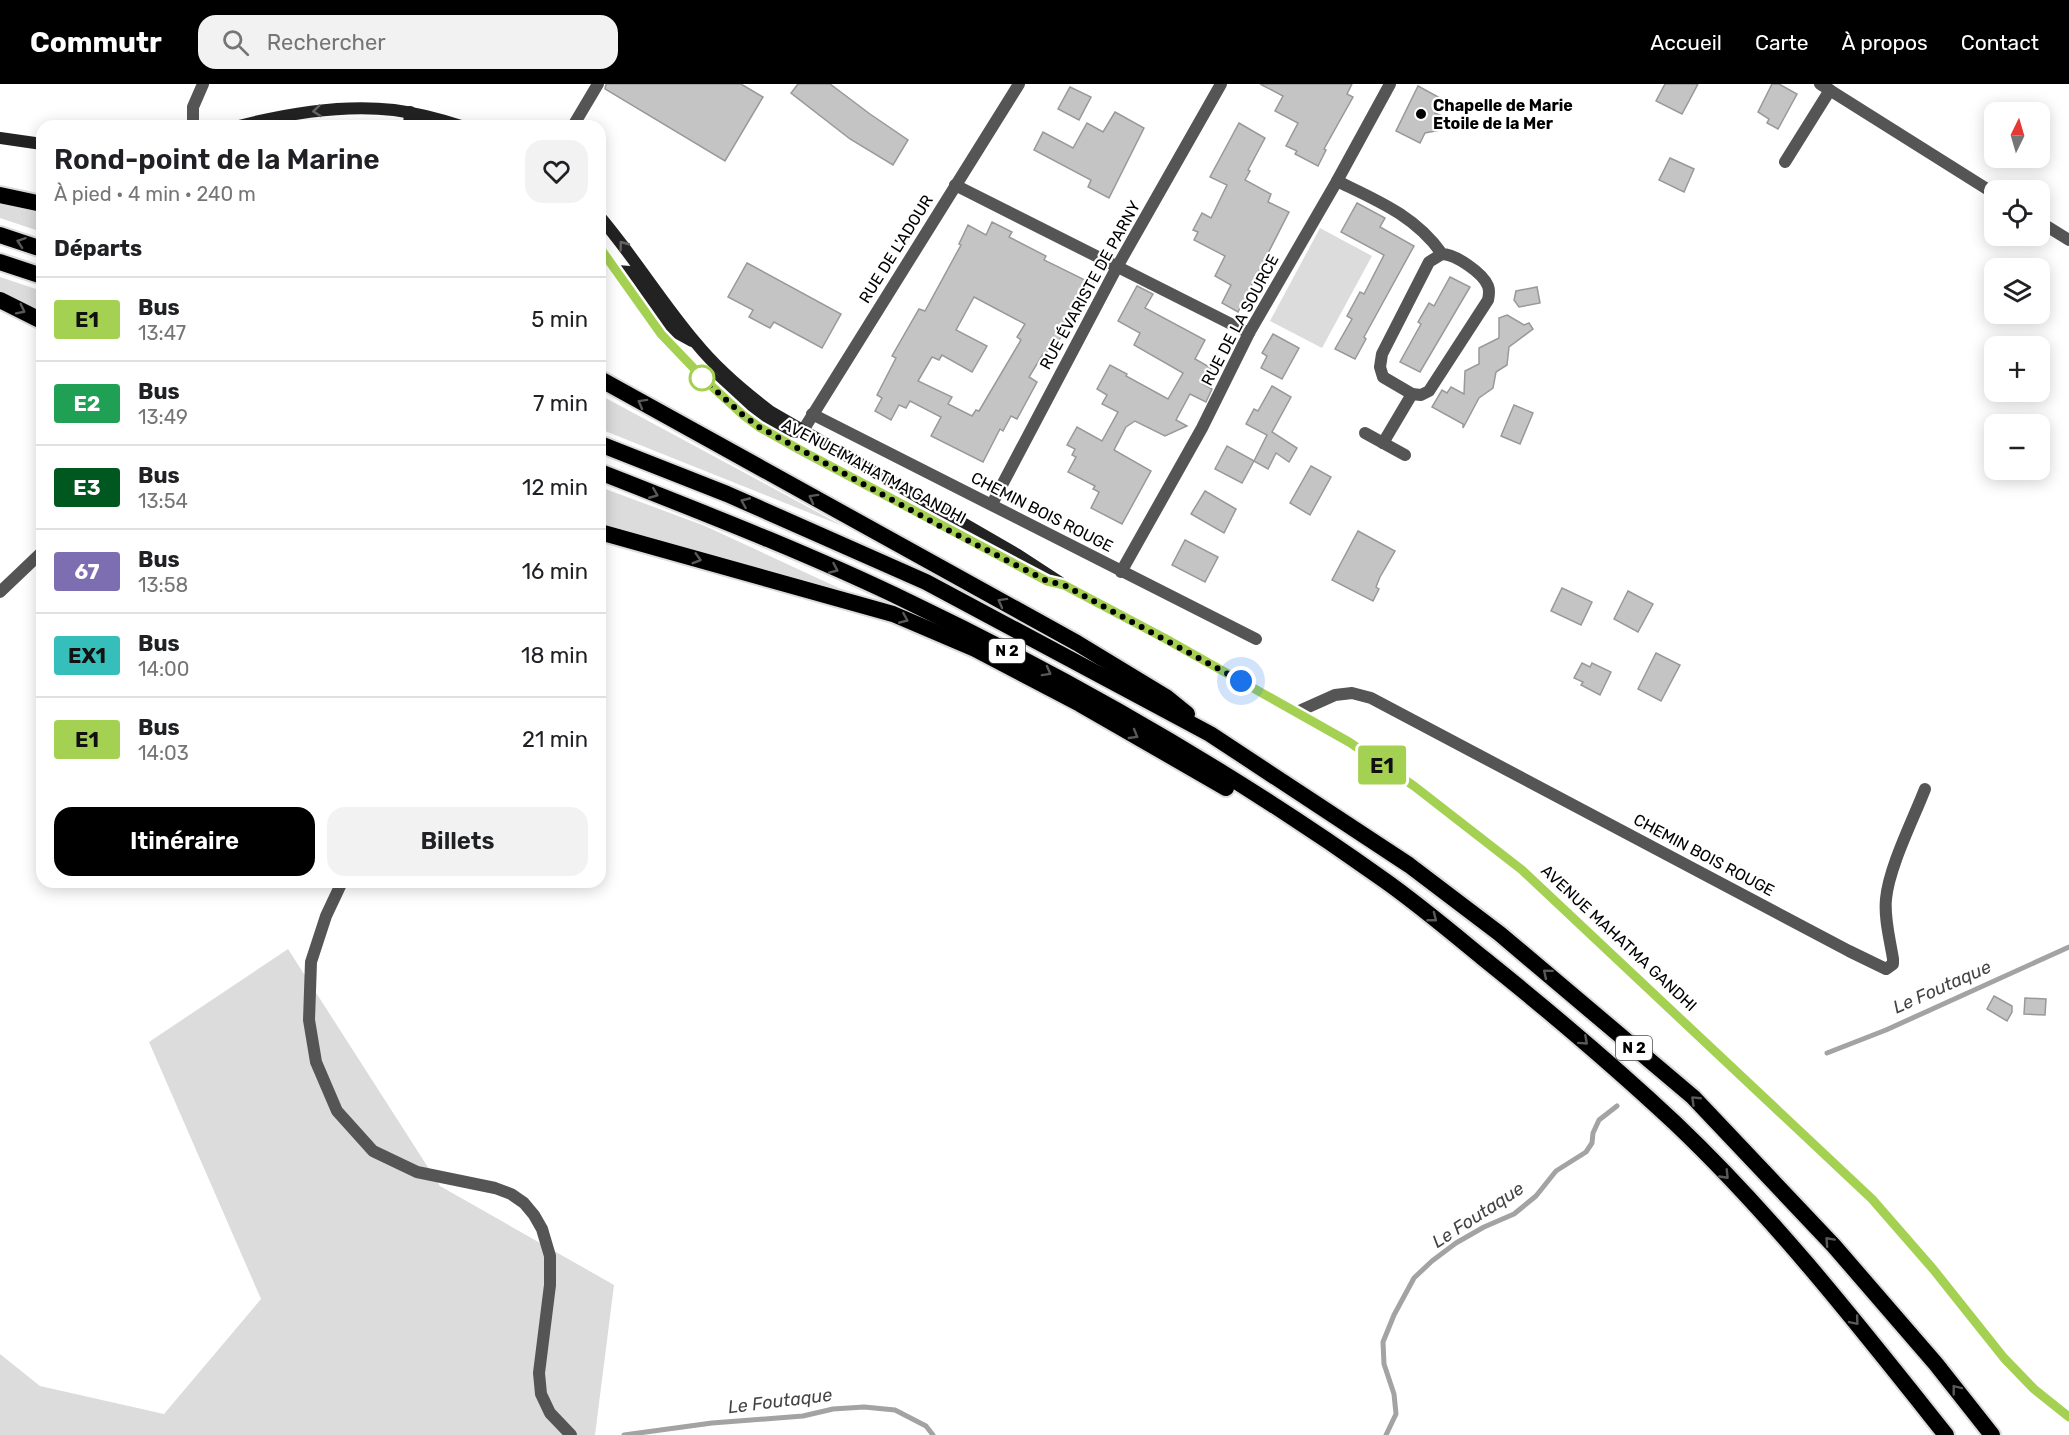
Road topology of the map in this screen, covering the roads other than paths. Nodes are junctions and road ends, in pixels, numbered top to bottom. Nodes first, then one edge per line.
1 (203, 84) edge
2 (598, 84) edge
3 (1019, 84) edge
4 (1221, 84) edge
5 (1390, 84) edge
6 (1825, 87) edge
7 (410, 112) junction
8 (193, 120) edge
9 (268, 120) edge
10 (409, 120) edge
11 (425, 120) edge
12 (577, 120) edge
13 (0, 138) edge
14 (36, 143) edge
15 (1785, 162) dead end
16 (1337, 181) junction
17 (955, 185) junction
18 (1984, 187) edge
19 (0, 195) edge
20 (36, 203) edge
21 (606, 224) edge
22 (2050, 228) edge
23 (0, 235) edge
24 (2069, 240) edge
25 (36, 247) edge
26 (1442, 254) junction
27 (606, 256) edge
28 (0, 262) edge
29 (1117, 267) junction
30 (617, 271) junction
31 (36, 274) edge
32 (0, 300) edge
33 (36, 318) edge
34 (1249, 333) junction
35 (696, 343) junction
36 (686, 360) junction
37 (606, 382) edge
38 (1412, 394) junction
39 (812, 414) junction
40 (802, 432) junction
41 (1365, 433) dead end
42 (1383, 443) junction
43 (606, 446) edge
44 (1405, 455) dead end
45 (606, 474) edge
46 (992, 504) junction
47 (606, 534) edge
48 (36, 558) edge
49 (1121, 572) junction
50 (1064, 585) junction
51 (0, 592) edge
52 (1256, 639) dead end
53 (1297, 712) junction
54 (1210, 734) junction
55 (1925, 789) dead end
56 (1387, 882) junction
57 (339, 888) edge
58 (2069, 1417) edge
59 (571, 1435) edge
60 (1946, 1435) edge
61 (1992, 1435) edge

1 - 8 street
2 - 12 street
3 - 17 street, RUE DE L'ADOUR
4 - 29 street, RUE ÉVARISTE DE PARNY
5 - 16 street, RUE DE LA SOURCE
6 - 15 street
6 - 18 street
7 -> 9 main road
7 - 10 main road
7 - 11 main road
13 - 14 main road
16 - 26 street
16 - 34 street, RUE DE LA SOURCE
17 - 29 street
17 - 39 street, RUE DE L'ADOUR
19 - 20 highway
35 -> 21 main road, AVENUE MAHATMA GANDHI
22 - 24 street
25 -> 23 highway
26 - 38 street
26 - 38 street
27 - 30 main road, AVENUE MAHATMA GANDHI
28 - 31 highway
29 - 34 street
29 - 46 street, RUE ÉVARISTE DE PARNY
30 - 35 main road, AVENUE MAHATMA GANDHI
30 - 36 main road, AVENUE MAHATMA GANDHI
32 -> 33 highway
34 - 49 street, RUE DE LA SOURCE
35 - 40 main road, AVENUE MAHATMA GANDHI
36 - 40 main road, AVENUE MAHATMA GANDHI
36 - 50 main road, AVENUE MAHATMA GANDHI
54 -> 37 highway
38 - 42 street
39 - 40 street, RUE DE L'ADOUR
39 - 46 street, CHEMIN BOIS ROUGE
40 - 50 main road, AVENUE MAHATMA GANDHI
41 - 42 street
42 - 44 street
54 -> 43 highway, N 2
45 -> 56 highway, N 2
46 - 49 street, CHEMIN BOIS ROUGE
47 -> 56 highway
48 - 51 street
49 - 52 street, CHEMIN BOIS ROUGE
50 - 53 main road, AVENUE MAHATMA GANDHI
53 - 55 street, CHEMIN BOIS ROUGE
53 - 58 main road, AVENUE MAHATMA GANDHI
61 -> 54 highway, N 2
56 -> 60 highway, N 2
57 - 59 street

